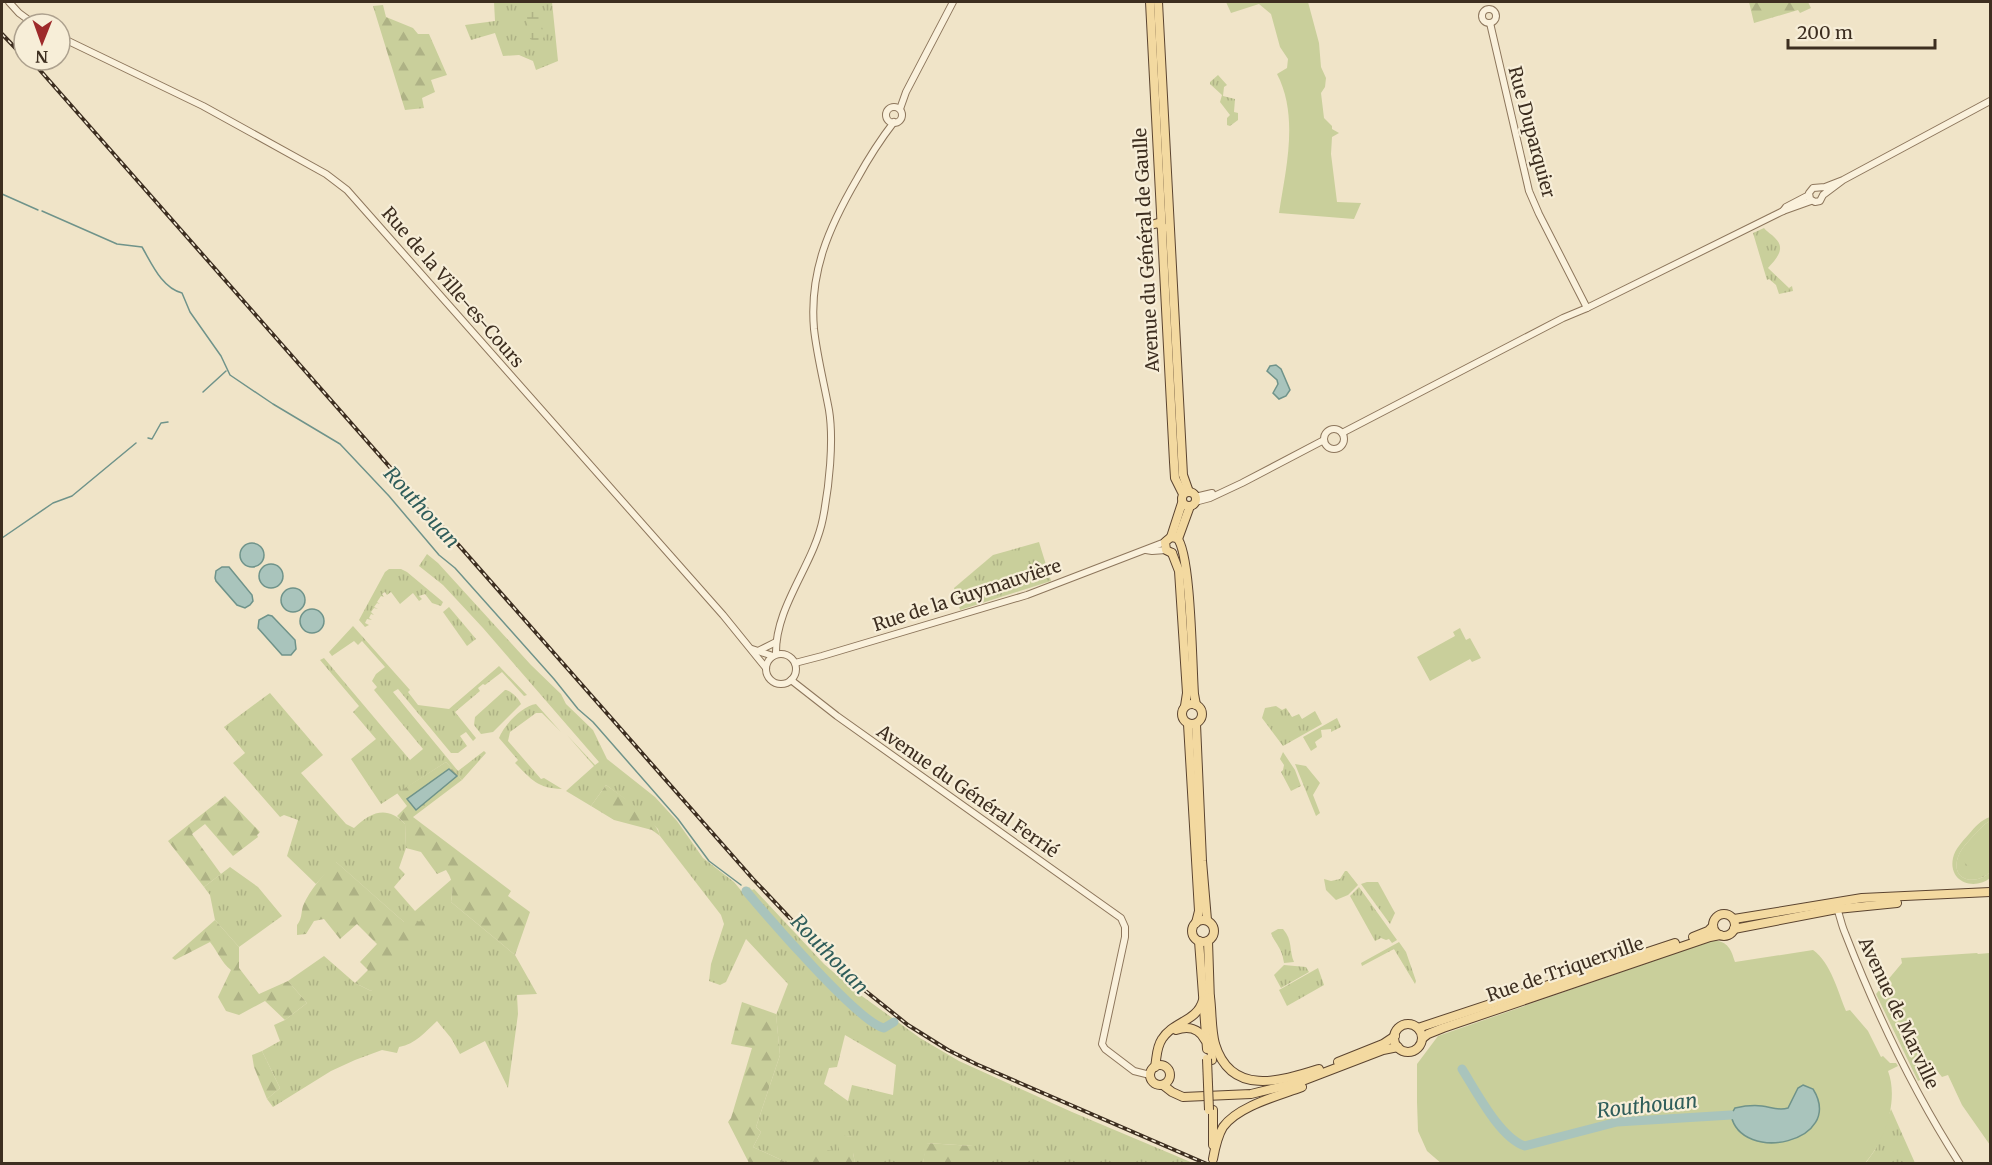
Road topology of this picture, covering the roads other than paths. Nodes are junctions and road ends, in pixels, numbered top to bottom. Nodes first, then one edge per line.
1 (953, 2) edge
2 (1149, 2) edge
3 (1158, 2) edge
4 (1489, 5) edge
5 (1490, 23) junction
6 (72, 43) edge
7 (906, 92) junction
8 (1990, 101) edge
9 (891, 108) junction
10 (900, 109) junction
11 (888, 118) junction
12 (894, 122) junction
13 (880, 140) junction
14 (1843, 180) junction
15 (1819, 188) junction
16 (1823, 195) junction
17 (1810, 198) junction
18 (1164, 230) junction
19 (1587, 308) junction
20 (1342, 433) junction
21 (1324, 440) junction
22 (1189, 499) junction
23 (1171, 544) junction
24 (776, 642) junction
25 (752, 649) junction
26 (760, 650) junction
27 (775, 655) junction
28 (795, 663) junction
29 (766, 668) junction
30 (791, 680) junction
31 (1196, 705) junction
32 (1185, 706) junction
33 (1192, 724) junction
34 (1990, 892) edge
35 (1990, 897) edge
36 (1836, 906) junction
37 (1734, 919) junction
38 (1207, 920) junction
39 (1196, 923) junction
40 (1713, 926) junction
41 (1734, 929) junction
42 (1720, 935) junction
43 (1204, 941) junction
44 (1207, 994) junction
45 (1418, 1029) junction
46 (1395, 1036) junction
47 (1423, 1038) junction
48 (1206, 1044) junction
49 (1398, 1047) junction
50 (1210, 1060) junction
51 (1353, 1063) junction
52 (1329, 1066) junction
53 (1156, 1069) junction
54 (1166, 1082) junction
55 (1211, 1161) edge
56 (1960, 1164) edge

1 - 7 street
2 - 18 main road, Avenue du Général de Gaulle
3 - 18 main road, Avenue du Général de Gaulle
4 - 5 street
4 - 5 street
5 - 19 street, Rue Duparquier
6 - 25 street, Rue de la Ville-es-Cours
7 - 9 street
7 - 10 street
8 - 14 street
9 - 10 street
9 - 11 street
10 - 12 street
11 - 12 street
11 - 13 street
12 - 13 street
13 - 24 street
14 - 15 street
14 - 16 street
15 - 16 street
15 - 17 street
16 - 17 street
17 - 19 street
18 - 22 main road, Avenue du Général de Gaulle
19 - 20 street
20 - 21 street
20 - 21 street
21 - 22 street
22 - 23 main road
23 - 28 street, Rue de la Guymauvière
23 - 31 main road
23 - 32 main road
24 - 26 street
24 - 27 street
25 - 26 street
25 - 29 street, Rue de la Ville-es-Cours
26 - 27 street
27 - 28 street
27 - 29 street
28 - 30 street
29 - 30 street
30 - 53 street, Avenue du Général Ferrié
31 - 32 main road
31 - 33 main road
32 - 33 main road
33 - 38 main road
33 - 39 main road
34 - 36 main road
35 - 36 main road
36 - 37 main road
36 - 41 main road
36 - 56 street, Avenue de Marville
37 - 40 main road
37 - 41 main road
38 - 39 main road
38 - 43 main road
39 - 43 main road
40 - 42 main road
40 - 45 main road, Rue de Triquerville
41 - 42 main road
42 - 47 main road, Rue de Triquerville
43 - 44 main road
44 - 48 main road
44 - 50 main road
44 - 52 main road
44 - 53 main road
45 - 46 main road
45 - 47 main road
46 - 49 main road
46 - 52 main road
47 - 49 main road
48 - 50 main road
48 - 53 main road
49 - 51 main road
50 - 55 main road, bridge
51 - 54 main road
51 - 55 main road
52 - 54 main road
53 - 54 main road
53 - 54 main road

